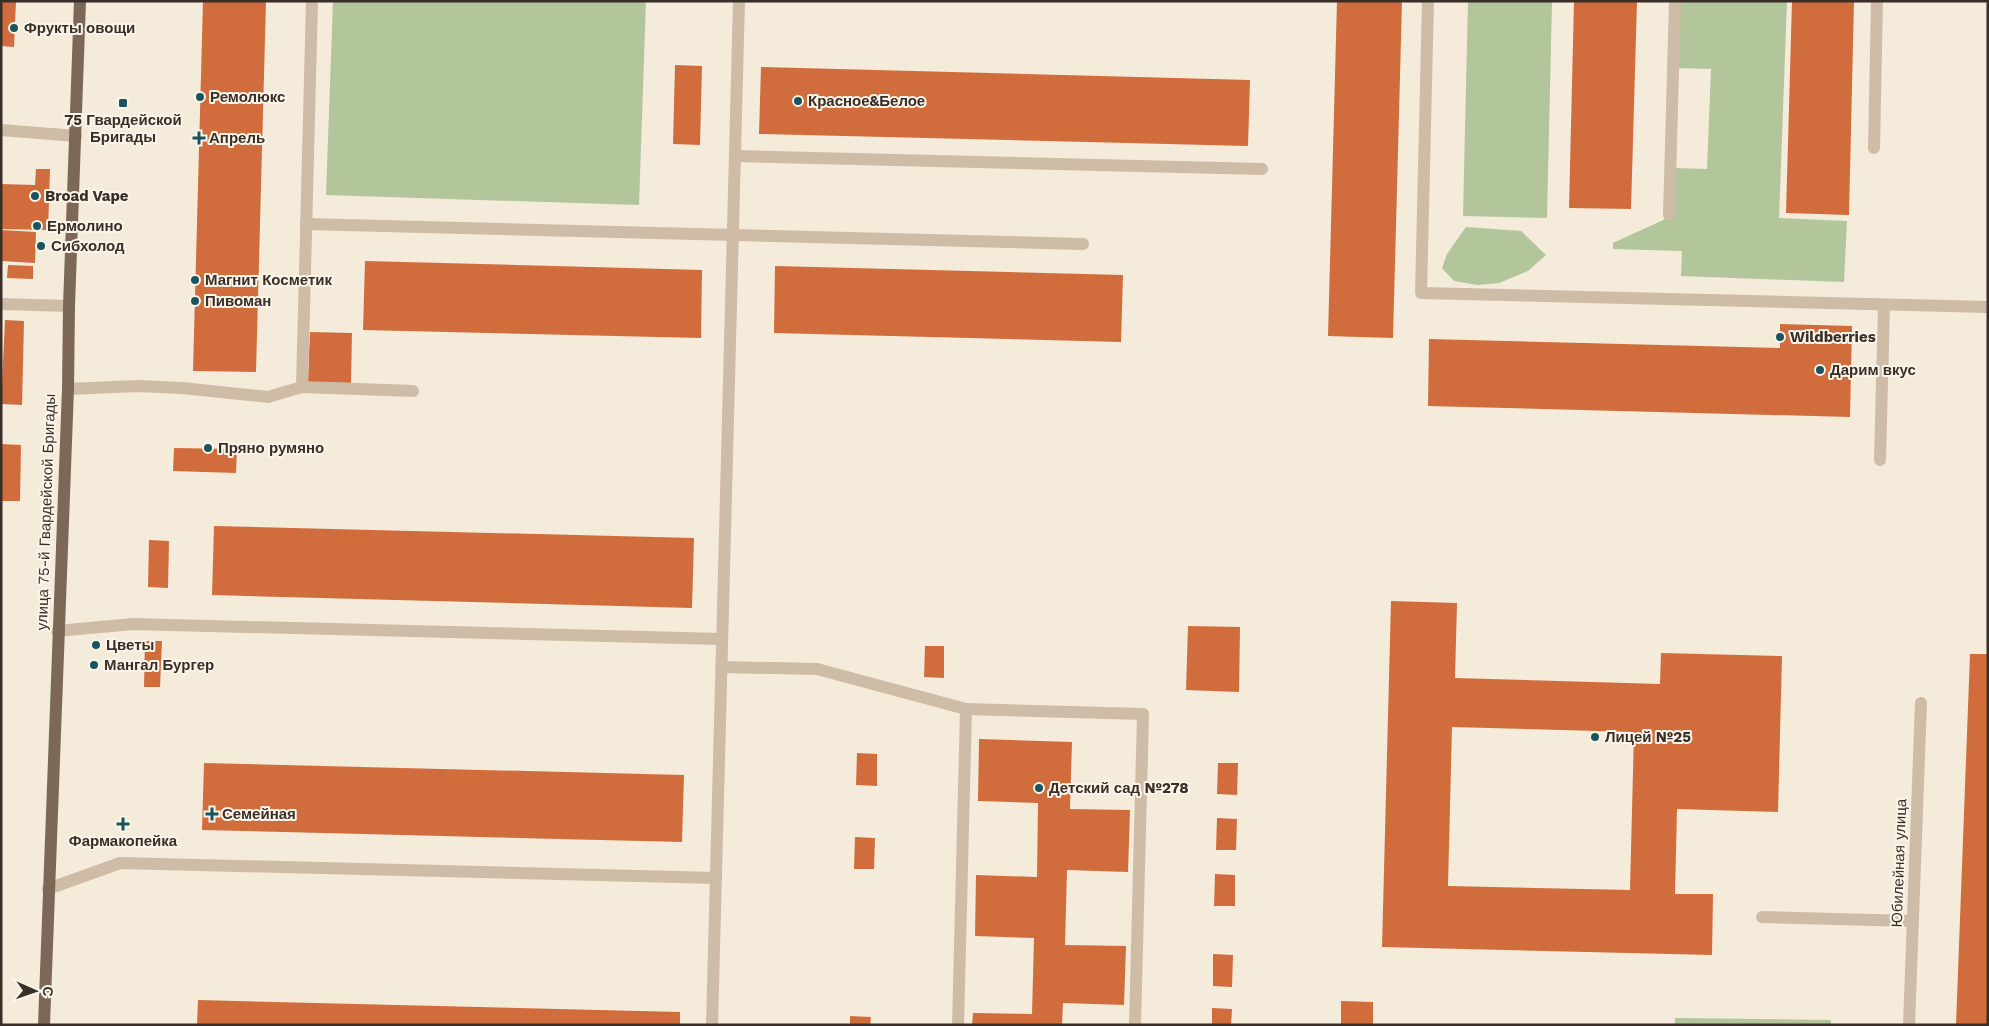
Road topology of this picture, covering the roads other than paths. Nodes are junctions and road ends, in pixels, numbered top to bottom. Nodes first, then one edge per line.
1 (80, 1) edge
2 (312, 1) edge
3 (739, 1) edge
4 (1428, 1) edge
5 (1675, 1) edge
6 (1877, 1) edge
7 (1, 130) edge
8 (76, 136) junction
9 (1874, 148) dead end
10 (735, 156) junction
11 (1262, 169) dead end
12 (1669, 215) dead end
13 (306, 224) junction
14 (733, 235) junction
15 (1082, 244) dead end
16 (1, 304) edge
17 (1884, 305) junction
18 (69, 306) junction
19 (1988, 307) edge
20 (302, 387) junction
21 (68, 389) junction
22 (413, 391) dead end
23 (1880, 460) dead end
24 (57, 631) junction
25 (722, 639) junction
26 (722, 667) junction
27 (1921, 703) dead end
28 (966, 709) junction
29 (716, 878) junction
30 (48, 889) junction
31 (1762, 917) dead end
32 (1913, 921) junction
33 (44, 1025) edge
34 (712, 1025) edge
35 (958, 1025) edge
36 (1135, 1025) edge
37 (1909, 1025) edge

1 - 8 main road, улица 75-й Гвардейской Бригады
2 - 13 street
3 - 10 street
4 - 17 street
5 - 12 street
6 - 9 street
7 - 8 street
8 - 18 main road, улица 75-й Гвардейской Бригады
10 - 11 street
10 - 14 street
13 - 14 street
13 - 20 street
14 - 15 street
14 - 25 street
16 - 18 street
17 - 19 street
17 - 23 street
18 - 21 main road, улица 75-й Гвардейской Бригады
20 - 21 street
20 - 22 street
21 - 24 main road, улица 75-й Гвардейской Бригады
24 - 25 street
24 - 30 main road, улица 75-й Гвардейской Бригады
25 - 26 street
26 - 28 street
26 - 29 street
27 - 32 street, Юбилейная улица
28 - 35 street
28 - 36 street
29 - 30 street
29 - 34 street
30 - 33 main road, улица 75-й Гвардейской Бригады
31 - 32 street
32 - 37 street, Юбилейная улица

